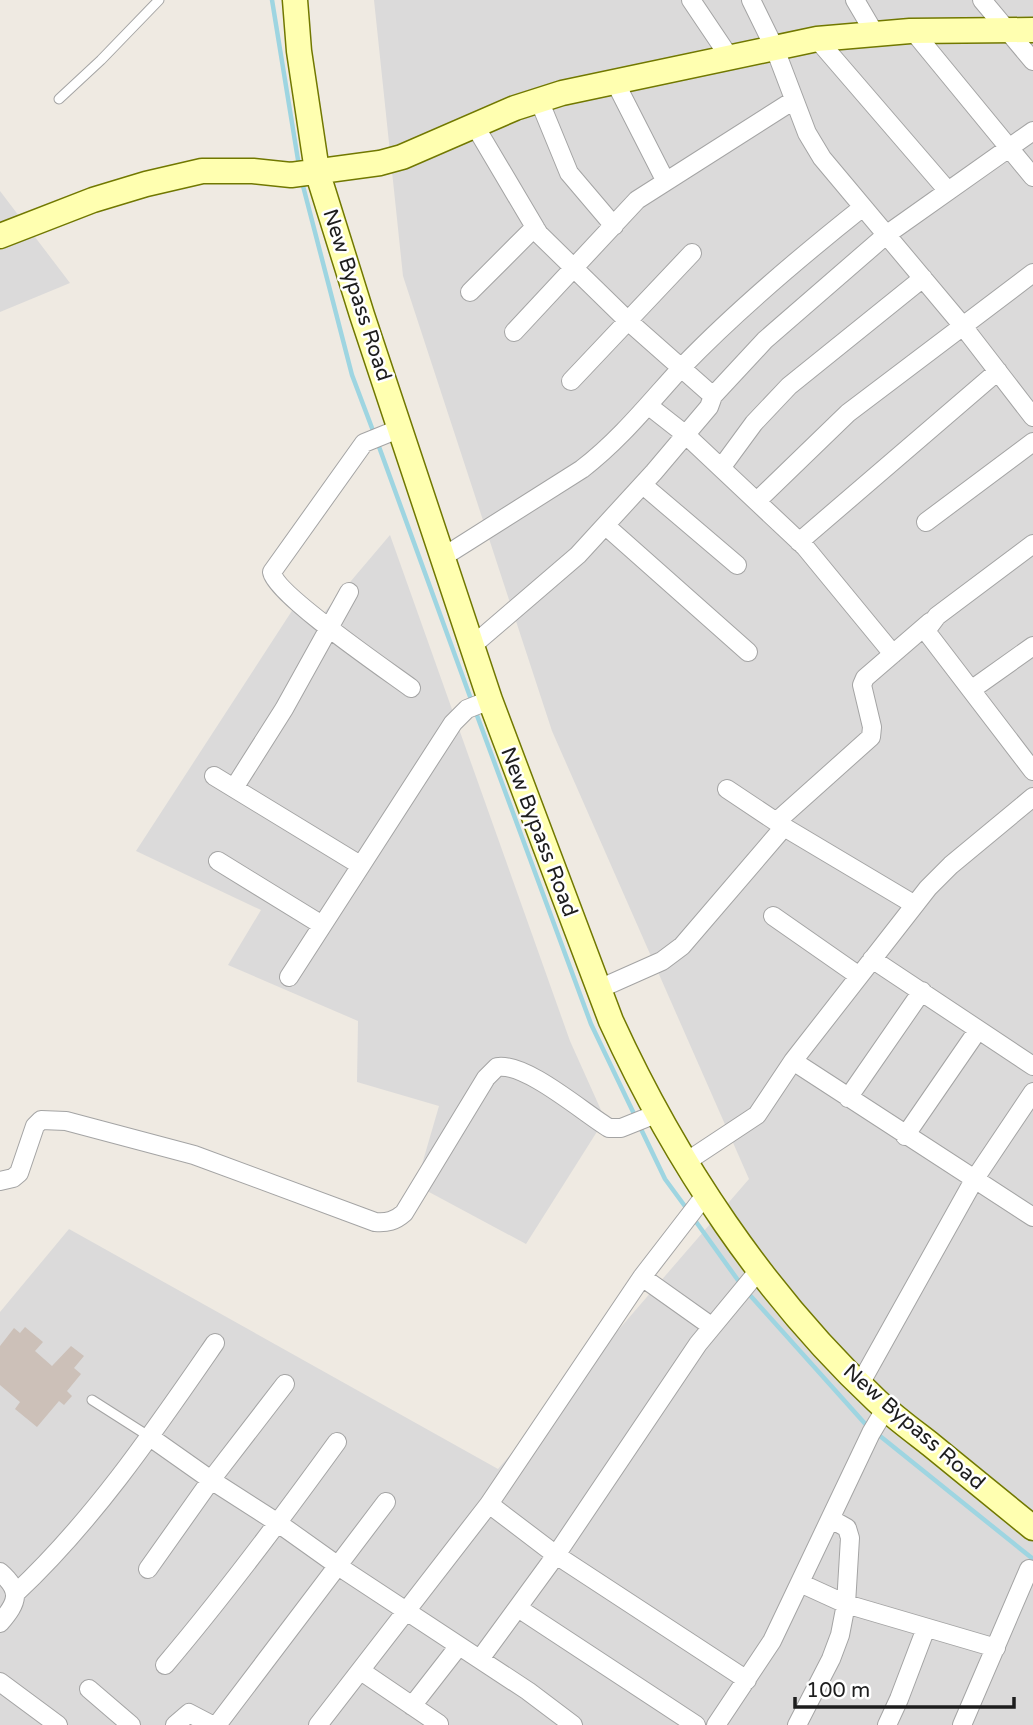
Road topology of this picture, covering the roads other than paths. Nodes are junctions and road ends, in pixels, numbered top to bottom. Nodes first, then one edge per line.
1 (159, 0) edge
2 (295, 0) edge
3 (691, 0) edge
4 (751, 0) edge
5 (855, 0) edge
6 (982, 0) edge
7 (1006, 30) junction
8 (1033, 30) edge
9 (913, 31) junction
10 (875, 34) junction
11 (817, 39) junction
12 (775, 48) junction
13 (730, 58) junction
14 (1033, 61) edge
15 (614, 80) junction
16 (59, 99) dead end
17 (539, 100) junction
18 (794, 100) junction
19 (475, 126) junction
20 (1033, 131) edge
21 (1008, 148) junction
22 (306, 172) junction
23 (1033, 177) edge
24 (666, 180) junction
25 (948, 191) junction
26 (863, 207) junction
27 (614, 226) junction
28 (535, 227) junction
29 (886, 235) junction
30 (0, 236) edge
31 (692, 253) dead end
32 (573, 267) junction
33 (1033, 273) edge
34 (923, 278) junction
35 (470, 292) dead end
36 (627, 320) junction
37 (962, 325) junction
38 (514, 332) dead end
39 (682, 368) junction
40 (998, 370) junction
41 (571, 381) dead end
42 (713, 396) junction
43 (649, 406) junction
44 (1033, 417) edge
45 (401, 428) junction
46 (686, 435) junction
47 (1033, 442) edge
48 (721, 468) junction
49 (643, 485) junction
50 (757, 502) junction
51 (926, 522) dead end
52 (606, 526) junction
53 (799, 542) junction
54 (1033, 544) edge
55 (443, 557) junction
56 (737, 565) dead end
57 (349, 592) dead end
58 (930, 622) junction
59 (329, 627) junction
60 (472, 646) junction
61 (1033, 646) edge
62 (748, 652) dead end
63 (893, 654) junction
64 (411, 688) dead end
65 (971, 690) junction
66 (478, 704) junction
67 (1030, 760) edge
68 (214, 776) dead end
69 (234, 789) junction
70 (727, 789) dead end
71 (1033, 797) edge
72 (780, 825) junction
73 (218, 861) dead end
74 (360, 865) junction
75 (915, 905) junction
76 (773, 915) dead end
77 (322, 925) junction
78 (872, 959) junction
79 (859, 976) junction
80 (289, 977) dead end
81 (599, 989) junction
82 (922, 991) junction
83 (978, 1030) junction
84 (793, 1061) junction
85 (1033, 1066) edge
86 (1033, 1092) edge
87 (848, 1098) junction
88 (656, 1114) junction
89 (905, 1136) junction
90 (686, 1162) junction
91 (974, 1180) junction
92 (0, 1181) edge
93 (695, 1207) junction
94 (1033, 1217) edge
95 (642, 1277) junction
96 (751, 1279) junction
97 (711, 1326) junction
98 (215, 1343) dead end
99 (285, 1384) dead end
100 (860, 1384) junction
101 (92, 1400) dead end
102 (878, 1420) junction
103 (150, 1437) junction
104 (337, 1442) dead end
105 (211, 1480) junction
106 (386, 1502) dead end
107 (489, 1504) junction
108 (831, 1519) junction
109 (278, 1523) junction
110 (1033, 1528) edge
111 (556, 1555) junction
112 (339, 1567) junction
113 (148, 1569) dead end
114 (1030, 1569) dead end
115 (0, 1572) edge
116 (800, 1583) junction
117 (16, 1593) junction
118 (846, 1604) junction
119 (518, 1608) junction
120 (406, 1611) junction
121 (0, 1623) edge
122 (926, 1628) junction
123 (458, 1647) junction
124 (996, 1648) junction
125 (480, 1659) junction
126 (165, 1665) dead end
127 (361, 1671) junction
128 (747, 1679) junction
129 (0, 1682) edge
130 (89, 1689) dead end
131 (412, 1706) junction
132 (439, 1724) edge
133 (58, 1725) edge
134 (131, 1725) edge
135 (175, 1725) edge
136 (215, 1725) edge
137 (318, 1725) edge
138 (573, 1725) edge
139 (696, 1725) edge
140 (716, 1725) edge
141 (797, 1725) edge
142 (887, 1725) edge
143 (962, 1725) edge

1 - 16 lane
2 - 22 main road, New Bypass Road
3 - 13 street
4 - 12 street
5 - 10 street
6 - 7 street
7 - 8 main road
7 - 9 main road
7 - 14 street
9 - 10 main road
9 - 21 street
10 - 11 main road
11 - 12 main road
11 - 25 street
12 - 13 main road
12 - 18 street
13 - 15 main road
15 - 17 main road
15 - 24 street
17 - 19 main road
17 - 27 street
18 - 24 street
18 - 26 street
19 - 22 main road
19 - 28 street
20 - 21 street
21 - 23 street
21 - 25 street
22 - 30 main road
22 - 45 main road, New Bypass Road
24 - 27 street
25 - 29 street
26 - 29 street
26 - 39 street
27 - 32 street
28 - 32 street
28 - 35 street
29 - 34 street
29 - 42 street
31 - 36 street
32 - 36 street
32 - 38 street
33 - 37 street
34 - 37 street
34 - 48 street
36 - 39 street
36 - 41 street
37 - 40 street
37 - 50 street
39 - 42 street
39 - 43 street
40 - 44 street
40 - 53 street
42 - 46 street
43 - 46 street
43 - 55 street
45 - 55 main road, New Bypass Road
45 - 59 street
46 - 48 street
46 - 49 street
47 - 51 street
48 - 50 street
49 - 52 street
49 - 56 street
50 - 53 street
52 - 60 street
52 - 62 street
53 - 63 street
54 - 58 street
55 - 60 main road, New Bypass Road
57 - 59 street
58 - 63 street
58 - 65 street
59 - 64 street
59 - 69 street
60 - 66 main road, New Bypass Road
61 - 65 street
63 - 72 street
65 - 67 street
66 - 74 street
66 - 81 main road, New Bypass Road
68 - 69 street
69 - 74 street
70 - 72 street
71 - 75 street
72 - 75 street
72 - 81 street
73 - 77 street
74 - 77 street
75 - 78 street
76 - 79 street
77 - 80 street
78 - 79 street
78 - 82 street
79 - 84 street
81 - 88 main road, New Bypass Road
82 - 83 street
82 - 87 street
83 - 85 street
83 - 89 street
84 - 87 street
84 - 90 street
86 - 91 street
87 - 89 street
88 - 90 main road, New Bypass Road
88 - 92 street
89 - 91 street
90 - 93 main road, New Bypass Road
91 - 94 street
91 - 100 street
93 - 95 street
93 - 96 main road, New Bypass Road
95 - 97 street
95 - 107 street
96 - 97 street
96 - 100 main road, New Bypass Road
97 - 111 street
98 - 103 street
99 - 105 street
100 - 102 main road, New Bypass Road
101 - 103 lane
102 - 108 street
102 - 110 main road, New Bypass Road
103 - 105 street
103 - 117 street
104 - 109 street
105 - 109 street
105 - 113 street
106 - 112 street
107 - 111 street
107 - 120 street
108 - 116 street
108 - 118 street
109 - 112 street
109 - 126 street
111 - 119 street
111 - 128 street
112 - 120 street
112 - 136 street
114 - 124 street
115 - 117 street
116 - 118 street
116 - 128 street
117 - 121 street
118 - 122 street
118 - 141 street
119 - 125 street
119 - 139 street
120 - 123 street
120 - 127 street
122 - 124 street
122 - 142 street
123 - 125 street
123 - 131 street
124 - 143 street
125 - 138 street
127 - 131 street
127 - 137 street
128 - 140 street
129 - 133 street
130 - 134 street
131 - 132 street
135 - 136 street

